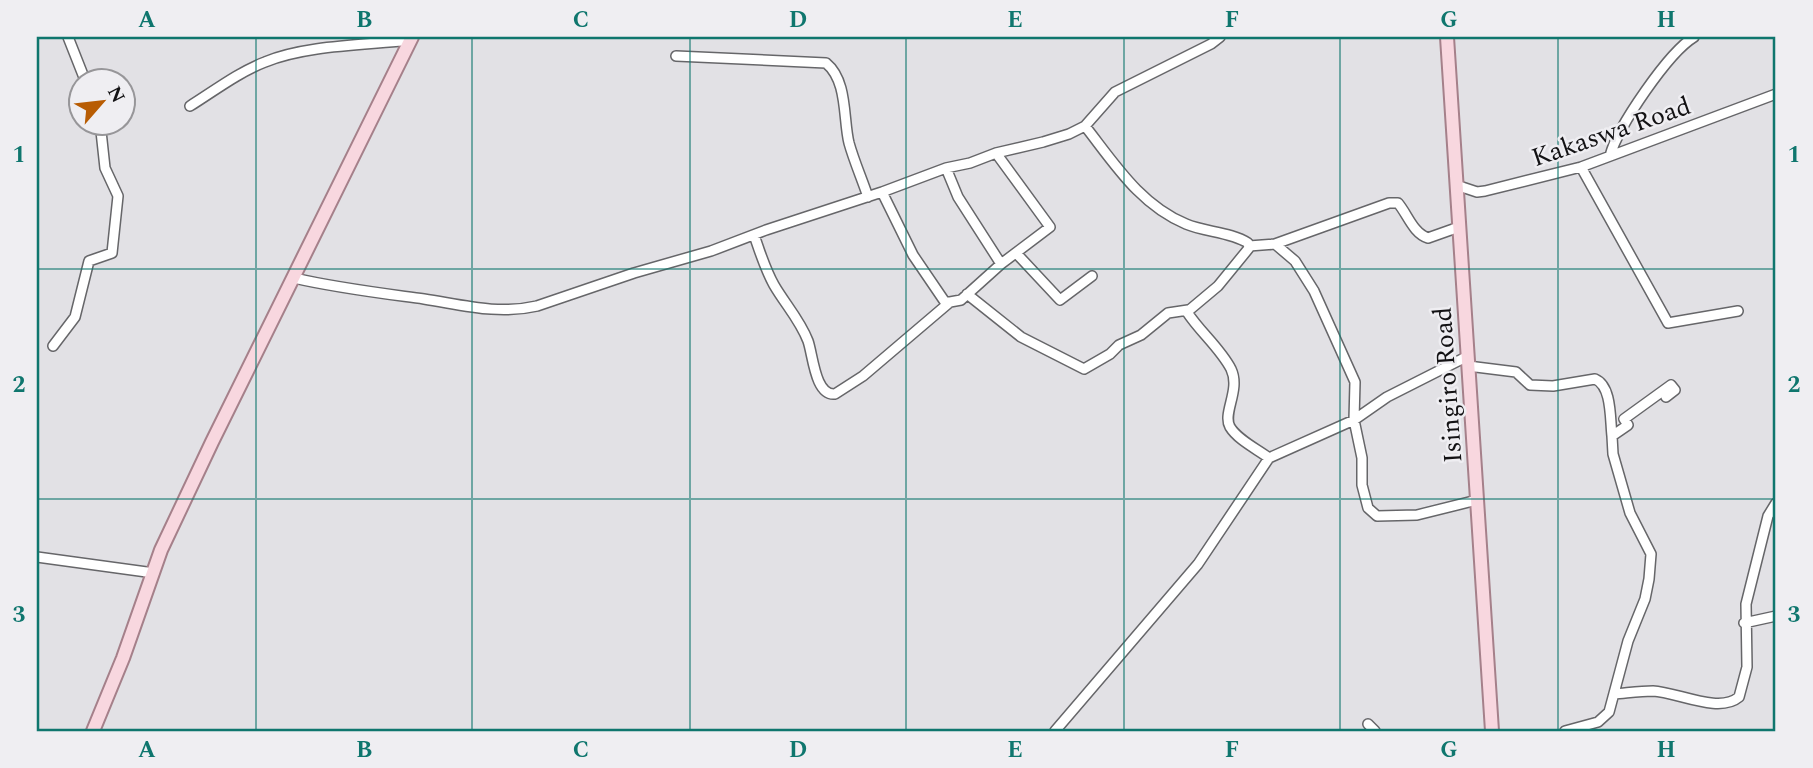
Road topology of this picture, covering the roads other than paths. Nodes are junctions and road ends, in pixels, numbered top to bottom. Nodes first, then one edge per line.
1 (68, 37) edge
2 (1220, 37) edge
3 (1447, 37) edge
4 (1676, 37) edge
5 (1691, 38) edge
6 (411, 39) edge
7 (676, 56) dead end
8 (79, 66) edge
9 (1776, 94) edge
10 (190, 106) dead end
11 (1085, 125) junction
12 (102, 136) edge
13 (996, 153) junction
14 (1610, 156) junction
15 (1581, 167) junction
16 (946, 168) junction
17 (1456, 185) junction
18 (882, 192) junction
19 (868, 197) junction
20 (1459, 226) junction
21 (754, 234) junction
22 (1275, 244) junction
23 (1249, 246) junction
24 (1016, 253) junction
25 (1001, 264) junction
26 (1093, 276) dead end
27 (294, 278) junction
28 (967, 294) junction
29 (950, 302) junction
30 (1188, 310) junction
31 (1738, 312) dead end
32 (54, 346) dead end
33 (1468, 361) junction
34 (1666, 397) dead end
35 (1354, 420) junction
36 (1612, 436) junction
37 (1269, 458) junction
38 (1477, 500) junction
39 (1776, 503) edge
40 (37, 557) edge
41 (154, 573) junction
42 (1776, 616) edge
43 (1744, 623) junction
44 (1614, 694) junction
45 (93, 731) edge
46 (1055, 731) edge
47 (1492, 731) edge
48 (1565, 731) edge

1 - 8 street
2 - 11 street
3 - 17 main road, Isingiro Road
4 - 5 street
5 - 14 street
6 - 10 street
6 - 27 main road
7 - 19 street
9 - 14 street, Kakaswa Road
11 - 13 street
11 - 23 street
12 - 32 street
13 - 16 street
13 - 24 street
14 - 15 street, Kakaswa Road
15 - 17 street, Kakaswa Road
15 - 31 street
16 - 18 street
16 - 25 street
17 - 20 main road, Isingiro Road
18 - 19 street
18 - 29 street
19 - 21 street
20 - 22 street
20 - 33 main road, Isingiro Road
21 - 27 street
21 - 29 street
22 - 23 street
22 - 35 street
23 - 30 street
24 - 25 street
24 - 26 street
25 - 28 street
27 - 41 main road
28 - 29 street
28 - 30 street
30 - 37 street
33 - 35 street
33 - 36 street
33 - 38 main road, Isingiro Road
34 - 36 street
35 - 37 street
35 - 38 street
36 - 44 street
37 - 46 street
38 - 47 main road, Isingiro Road
39 - 43 street
40 - 41 street
41 - 45 main road
42 - 43 street
43 - 44 street
44 - 48 street

